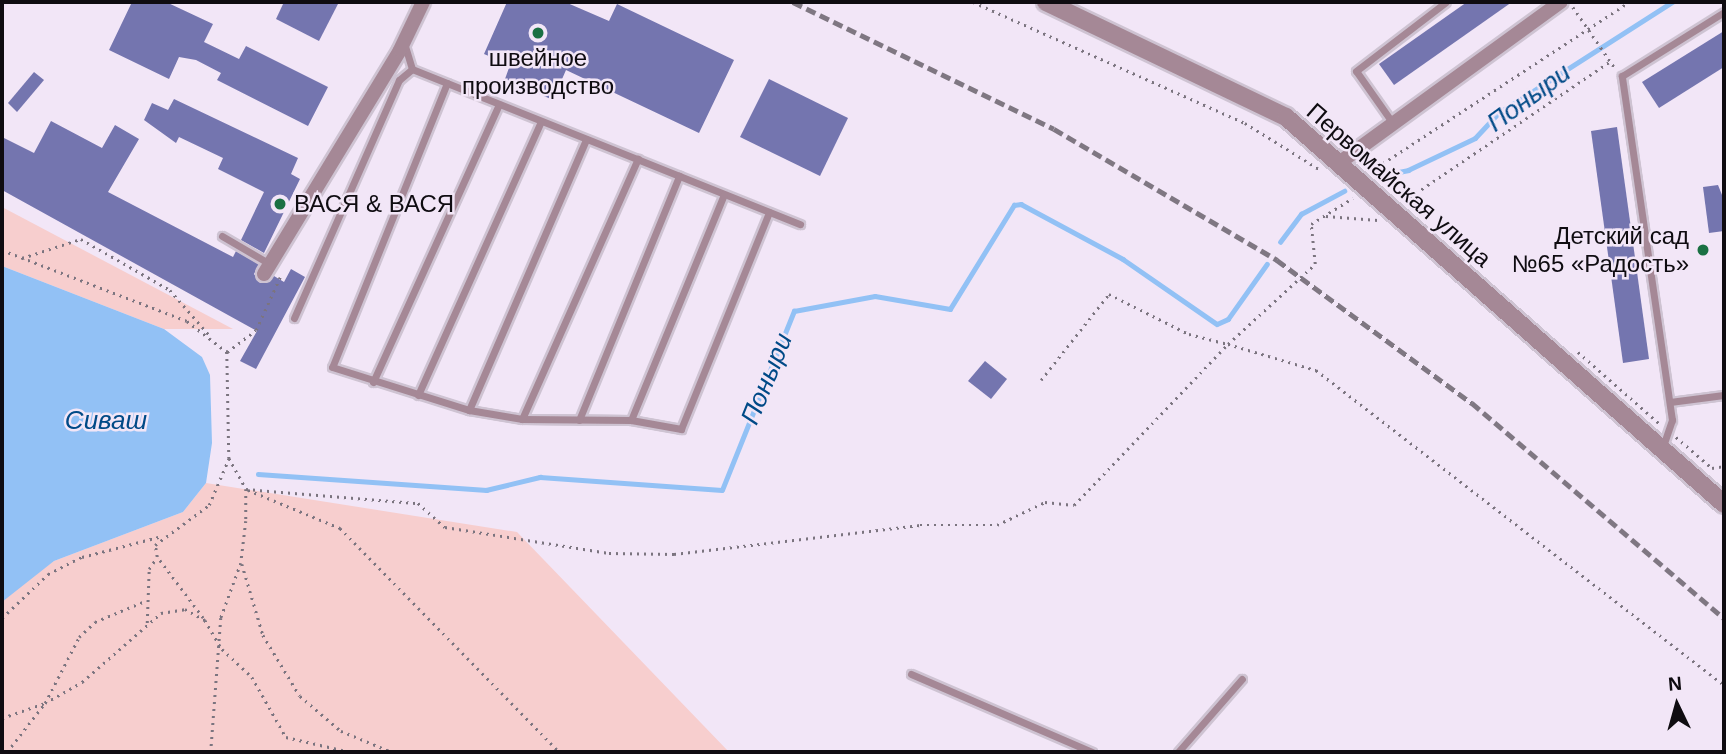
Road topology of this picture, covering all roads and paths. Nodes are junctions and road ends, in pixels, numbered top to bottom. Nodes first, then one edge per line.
1 (423, 2) edge
2 (973, 2) edge
3 (1046, 2) edge
4 (1446, 2) edge
5 (1561, 2) edge
6 (1569, 2) edge
7 (1629, 2) edge
8 (1724, 12) edge
9 (1588, 29) junction
10 (404, 41) junction
11 (412, 69) junction
12 (447, 83) junction
13 (499, 104) junction
14 (541, 121) junction
15 (1392, 122) junction
16 (586, 139) junction
17 (638, 159) junction
18 (1333, 168) junction
19 (1368, 173) dead end
20 (679, 176) junction
21 (1347, 189) dead end
22 (724, 194) junction
23 (1356, 196) junction
24 (1404, 201) dead end
25 (1366, 204) dead end
26 (769, 212) junction
27 (1375, 213) dead end
28 (1322, 216) junction
29 (800, 224) dead end
30 (222, 236) dead end
31 (2, 250) edge
32 (22, 258) junction
33 (267, 269) junction
34 (294, 318) dead end
35 (212, 340) junction
36 (1228, 344) junction
37 (227, 352) junction
38 (1041, 380) dead end
39 (373, 382) junction
40 (418, 395) junction
41 (1724, 395) edge
42 (1670, 402) junction
43 (469, 410) junction
44 (522, 419) junction
45 (579, 420) junction
46 (631, 420) junction
47 (1661, 449) junction
48 (229, 458) junction
49 (246, 489) junction
50 (1720, 498) edge
51 (162, 536) junction
52 (157, 557) junction
53 (241, 563) junction
54 (145, 601) junction
55 (2, 618) edge
56 (205, 620) junction
57 (147, 623) junction
58 (222, 649) junction
59 (911, 674) dead end
60 (1242, 679) dead end
61 (1724, 685) edge
62 (45, 702) junction
63 (2, 718) edge
64 (7, 752) edge
65 (211, 752) edge
66 (350, 752) edge
67 (393, 752) edge
68 (559, 752) edge
69 (1092, 752) edge
70 (1178, 752) edge

1 - 10 street
2 - 18 path
3 - 18 street, Первомайская улица
4 - 15 lane
5 - 15 street
6 - 9 path
7 - 9 path
8 - 42 lane
9 - 19 path
9 - 24 path
10 - 11 lane
10 - 33 street
11 - 12 lane
11 - 34 lane
12 - 13 lane
12 - 39 lane
13 - 14 lane
13 - 39 lane
14 - 16 lane
14 - 40 lane
15 - 18 street
16 - 17 lane
16 - 43 lane
17 - 20 lane
17 - 44 lane
18 - 47 street, Первомайская улица
20 - 22 lane
20 - 45 lane
21 - 23 path
22 - 26 lane
22 - 46 lane
23 - 25 path
23 - 28 path
26 - 29 lane
26 - 46 lane
27 - 28 path
28 - 36 path
30 - 33 lane
31 - 32 path
32 - 35 path
32 - 35 path
33 - 37 path
35 - 37 path
36 - 38 path
36 - 49 path
36 - 61 path
37 - 48 path
39 - 40 lane
40 - 43 lane
41 - 42 lane
42 - 47 lane
43 - 44 lane
44 - 45 lane
45 - 46 lane
47 - 50 street, Первомайская улица
48 - 49 path
48 - 51 path
49 - 53 path
49 - 68 path
51 - 52 path
51 - 55 path
52 - 54 path
52 - 56 path
53 - 58 path
53 - 67 path
54 - 57 path
54 - 62 path
56 - 57 path
56 - 58 path
57 - 62 path
58 - 65 path
58 - 66 path
59 - 69 lane
60 - 70 lane
62 - 63 path
62 - 64 path

